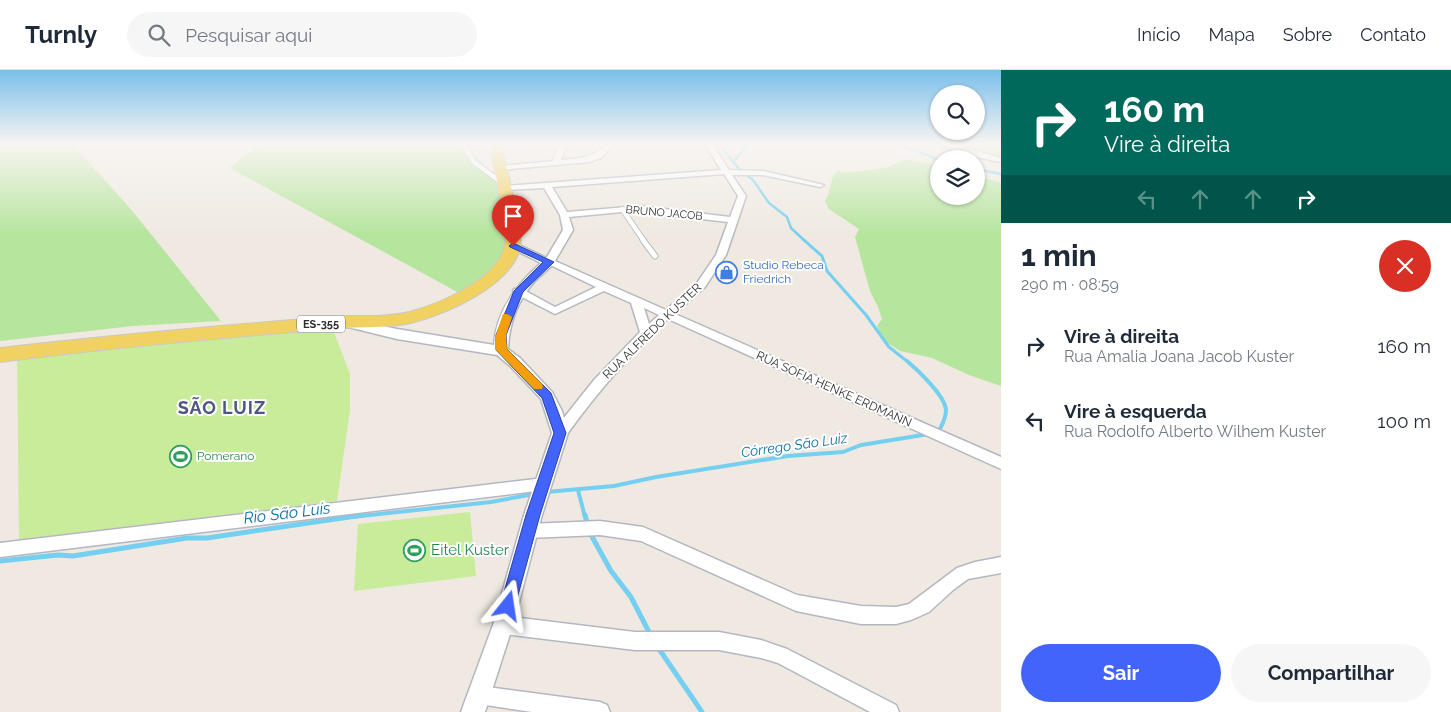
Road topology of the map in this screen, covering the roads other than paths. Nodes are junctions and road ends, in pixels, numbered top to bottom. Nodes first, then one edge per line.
1 (488, 174) edge
2 (501, 174) edge
3 (522, 174) edge
4 (704, 174) edge
5 (730, 174) edge
6 (762, 174) edge
7 (502, 180) junction
8 (820, 185) dead end
9 (547, 186) junction
10 (622, 209) junction
11 (564, 215) junction
12 (733, 220) junction
13 (513, 246) junction
14 (655, 256) dead end
15 (549, 262) junction
16 (603, 287) junction
17 (518, 291) junction
18 (636, 301) junction
19 (666, 315) junction
20 (345, 322) junction
21 (646, 333) junction
22 (501, 350) junction
23 (0, 355) edge
24 (560, 433) junction
25 (1001, 462) edge
26 (543, 485) junction
27 (530, 523) junction
28 (0, 550) edge
29 (1001, 565) edge
30 (503, 625) junction
31 (476, 703) edge
32 (600, 712) edge
33 (889, 712) edge

1 - 7 lane
2 - 7 main road
3 - 7 street
4 - 9 street
5 - 12 street, RUA ALFREDO KUSTER
6 - 8 street
7 - 9 street
7 - 13 main road
9 - 11 street
10 - 11 street, BRUNO JACOB
10 - 12 street, BRUNO JACOB
10 - 14 lane
11 - 15 street
12 - 19 street, RUA ALFREDO KUSTER
13 - 15 street
13 - 20 main road, ES-355
15 - 16 street, RUA SOFIA HENKE ERDMANN
15 - 17 street
16 - 17 street
16 - 18 street, RUA SOFIA HENKE ERDMANN
17 - 22 street
18 - 19 street, RUA SOFIA HENKE ERDMANN
18 - 21 street
19 - 21 street, RUA ALFREDO KUSTER
19 - 25 street, RUA SOFIA HENKE ERDMANN
20 - 22 street
20 - 23 main road, ES-355
21 - 24 street, RUA ALFREDO KUSTER
22 - 24 street
24 - 26 street
26 - 27 street
26 - 28 street
27 - 29 street
27 - 30 street
30 - 31 street
30 - 33 street
31 - 32 street

